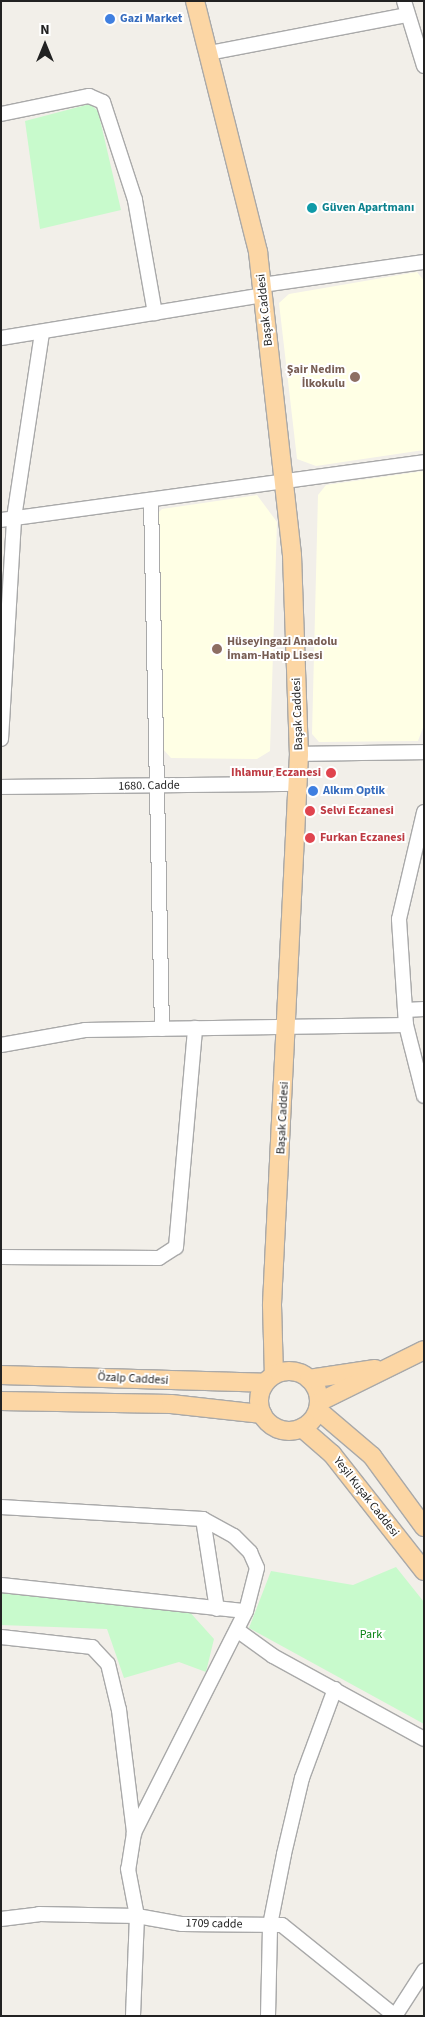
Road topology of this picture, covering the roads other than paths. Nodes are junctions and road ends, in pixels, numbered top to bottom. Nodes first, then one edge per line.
1 (195, 1) edge
2 (405, 8) edge
3 (209, 53) junction
4 (424, 66) edge
5 (1, 114) edge
6 (424, 262) edge
7 (263, 290) junction
8 (155, 313) junction
9 (42, 332) junction
10 (1, 338) edge
11 (424, 462) edge
12 (284, 479) junction
13 (150, 500) junction
14 (8, 519) edge
15 (1, 739) edge
16 (424, 752) edge
17 (299, 754) junction
18 (298, 784) junction
19 (155, 786) junction
20 (1, 787) edge
21 (424, 812) edge
22 (424, 1009) edge
23 (406, 1010) junction
24 (288, 1024) junction
25 (406, 1026) junction
26 (162, 1028) junction
27 (194, 1028) junction
28 (1, 1045) edge
29 (424, 1094) edge
30 (1, 1257) edge
31 (424, 1350) edge
32 (390, 1366) junction
33 (1, 1375) edge
34 (308, 1378) junction
35 (270, 1379) junction
36 (1, 1401) edge
37 (318, 1406) junction
38 (262, 1414) junction
39 (302, 1428) junction
40 (1, 1506) edge
41 (204, 1519) junction
42 (424, 1527) edge
43 (424, 1571) edge
44 (1, 1585) edge
45 (217, 1609) junction
46 (246, 1611) junction
47 (236, 1630) junction
48 (1, 1637) edge
49 (335, 1690) junction
50 (424, 1738) edge
51 (134, 1833) junction
52 (137, 1916) junction
53 (1, 1919) edge
54 (270, 1925) junction
55 (424, 1970) edge
56 (133, 2016) edge
57 (268, 2016) edge
58 (395, 2016) edge

1 - 3 main road, Başak Caddesi
2 - 3 street
2 - 4 street
3 - 7 main road, Başak Caddesi
5 - 8 street
6 - 7 street
7 - 8 street
7 - 12 main road, Başak Caddesi
8 - 9 street
9 - 10 street
9 - 14 street
11 - 12 street
12 - 13 street
12 - 17 main road, Başak Caddesi
13 - 14 street
13 - 19 street
14 - 15 street
16 - 17 street
17 - 18 main road, Başak Caddesi
18 - 19 street, 1680. Cadde
18 - 24 main road, Başak Caddesi
19 - 20 street, 1680. Cadde
19 - 26 street
21 - 23 street
22 - 23 street
23 - 25 street
24 - 25 street
24 - 27 street
24 - 35 main road, Başak Caddesi
25 - 29 street
26 - 27 street
26 - 28 street
27 - 30 street
31 - 32 main road
32 - 34 main road
32 - 37 main road
33 - 35 main road, Özalp Caddesi
34 - 35 main road
34 - 37 main road
35 - 38 main road
36 - 38 main road, Özalp Caddesi
37 - 39 main road
37 - 42 main road
38 - 39 main road
39 - 43 main road, Yeşil Kuşak Caddesi
40 - 41 street
41 - 45 street
41 - 46 street
44 - 45 street
45 - 46 street
46 - 47 street
47 - 49 street
47 - 51 street
48 - 51 street
49 - 50 street
49 - 54 street
51 - 52 street
52 - 53 street, 1709 cadde
52 - 54 street, 1709 cadde
52 - 56 street
54 - 57 street
54 - 58 street, 1709 cadde
55 - 58 street

